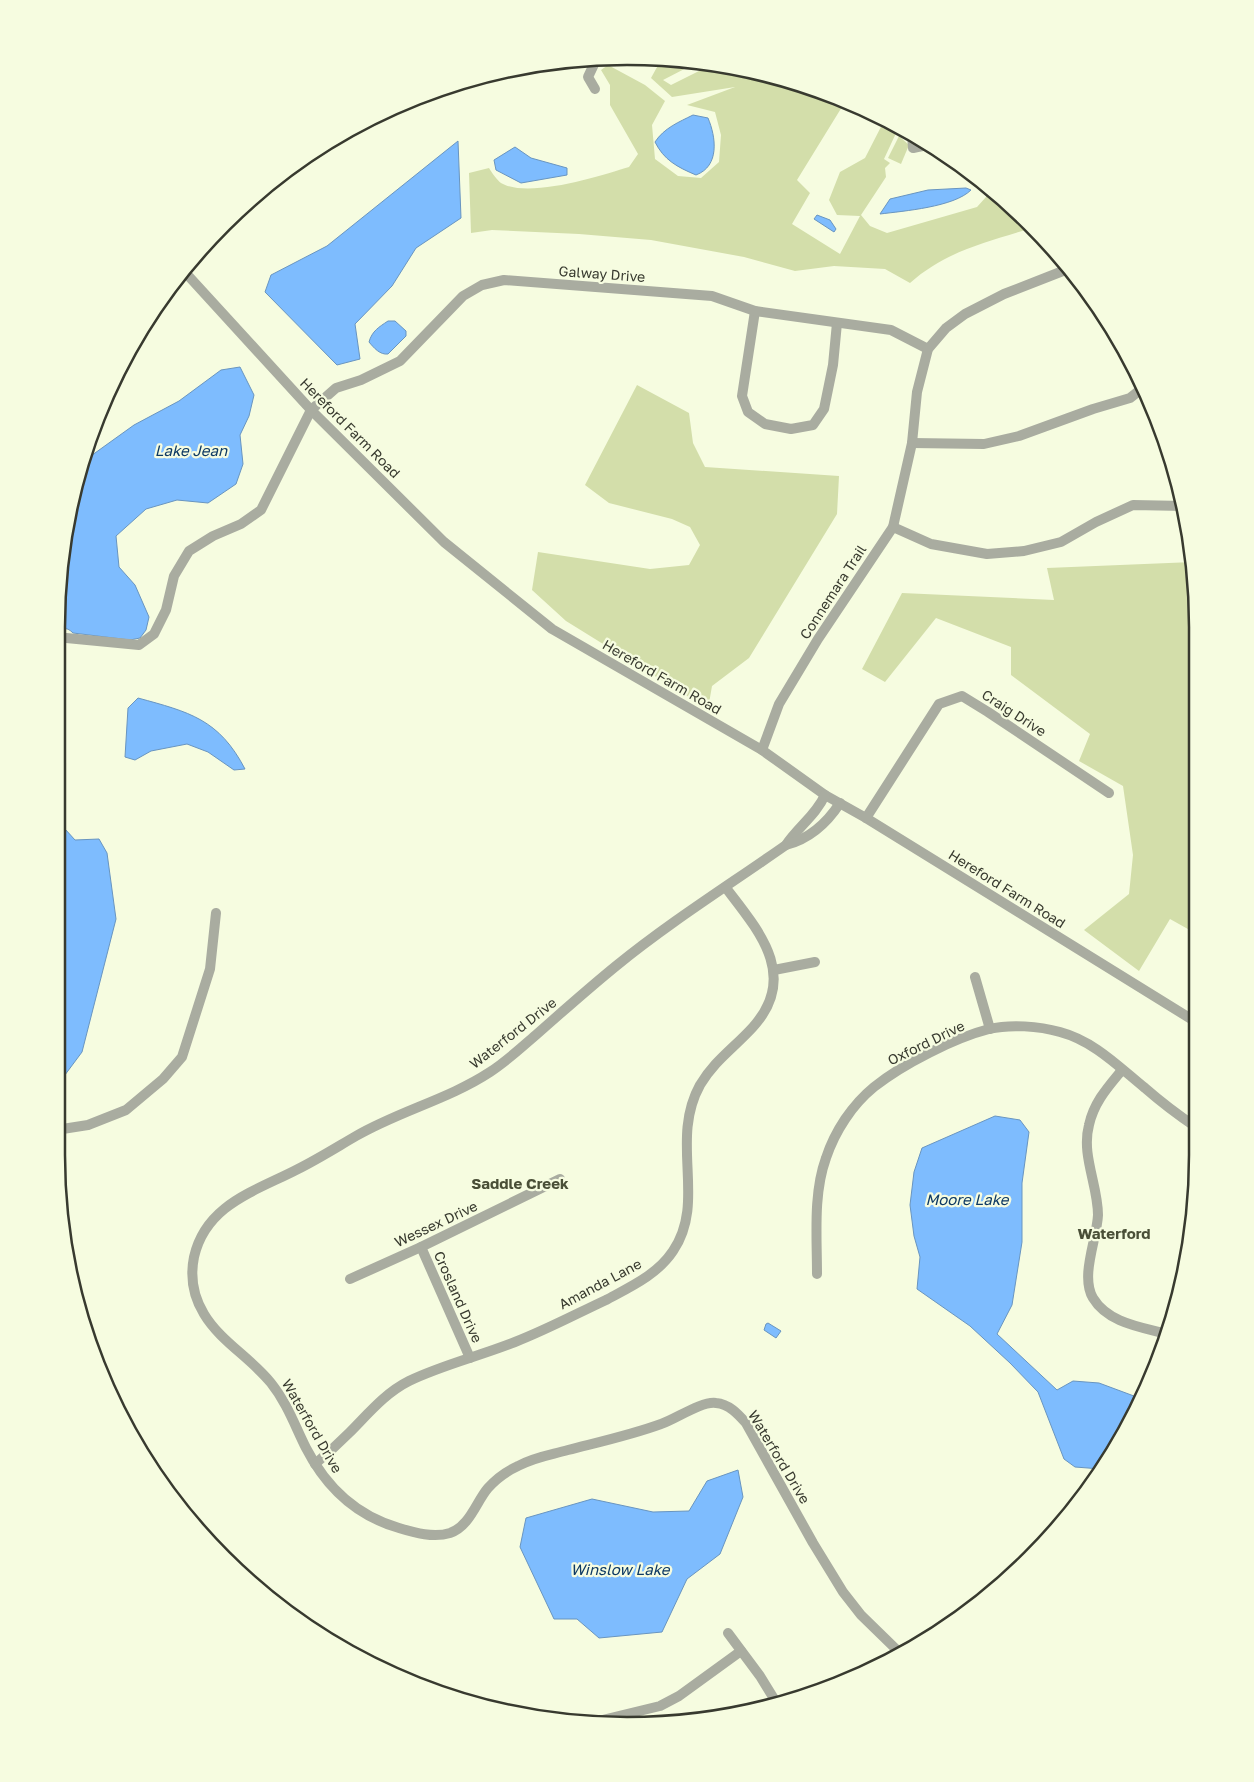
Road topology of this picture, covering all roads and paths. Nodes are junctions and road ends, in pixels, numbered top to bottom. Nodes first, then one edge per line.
1 (593, 66) edge
2 (595, 90) dead end
3 (1062, 271) edge
4 (188, 276) edge
5 (754, 311) junction
6 (837, 323) junction
7 (928, 349) junction
8 (1137, 392) edge
9 (311, 410) junction
10 (912, 442) junction
11 (1175, 506) edge
12 (892, 527) junction
13 (65, 638) edge
14 (762, 750) junction
15 (1109, 793) dead end
16 (825, 795) junction
17 (840, 803) junction
18 (866, 818) junction
19 (802, 826) junction
20 (810, 835) junction
21 (786, 845) junction
22 (726, 888) junction
23 (216, 912) dead end
24 (815, 962) dead end
25 (774, 970) junction
26 (975, 977) dead end
27 (1189, 1018) edge
28 (990, 1029) junction
29 (1122, 1070) junction
30 (1189, 1122) edge
31 (65, 1129) edge
32 (560, 1179) dead end
33 (421, 1247) junction
34 (817, 1274) dead end
35 (350, 1279) dead end
36 (1160, 1332) edge
37 (470, 1358) junction
38 (315, 1464) junction
39 (728, 1633) dead end
40 (896, 1649) edge
41 (741, 1651) junction
42 (773, 1698) edge
43 (616, 1717) edge

1 - 2 street
3 - 7 street, Connemara Trail
4 - 9 street, Hereford Farm Road
5 - 6 street, Galway Drive
5 - 6 street
5 - 9 street, Galway Drive
6 - 7 street, Galway Drive
7 - 10 street, Connemara Trail
8 - 10 street
9 - 13 street
9 - 14 street, Hereford Farm Road
10 - 12 street, Connemara Trail
11 - 12 street
12 - 14 street, Connemara Trail
14 - 16 street, Hereford Farm Road
15 - 18 street, Craig Drive
16 - 17 street, Hereford Farm Road
16 - 19 street, Waterford Drive
17 - 18 street, Hereford Farm Road
17 - 20 street, Waterford Drive
18 - 27 street, Hereford Farm Road
19 - 20 street
19 - 21 street, Waterford Drive
20 - 21 street, Waterford Drive
21 - 22 street, Waterford Drive
22 - 25 street, Amanda Lane
22 - 38 street, Waterford Drive
23 - 31 street
24 - 25 street
25 - 37 street, Amanda Lane
26 - 28 street
28 - 29 street, Oxford Drive
28 - 34 street, Oxford Drive
29 - 30 street, Oxford Drive
29 - 36 street
32 - 33 street, Wessex Drive
33 - 35 street, Wessex Drive
33 - 37 street, Crosland Drive
37 - 38 street, Amanda Lane
38 - 40 street, Waterford Drive
39 - 41 street
41 - 42 street
41 - 43 street

